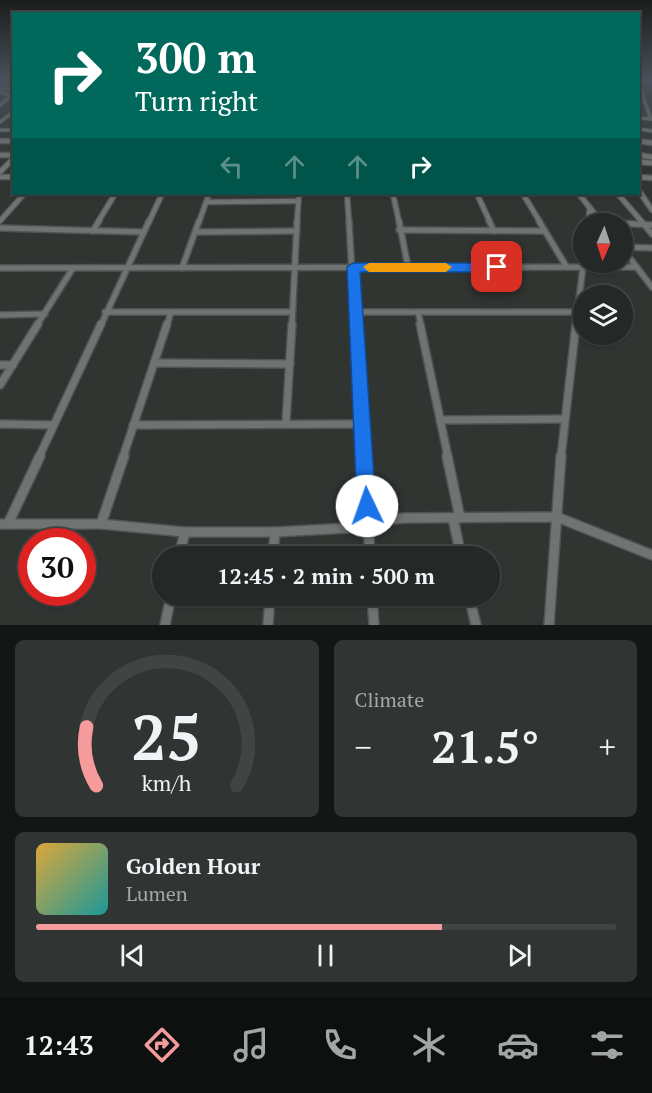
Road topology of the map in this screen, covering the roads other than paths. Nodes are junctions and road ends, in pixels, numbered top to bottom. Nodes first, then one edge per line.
1 (12, 138) edge
2 (0, 141) edge
3 (8, 141) junction
4 (12, 141) edge
5 (12, 158) edge
6 (0, 172) edge
7 (640, 192) edge
8 (23, 195) edge
9 (114, 195) edge
10 (162, 195) edge
11 (209, 195) edge
12 (299, 195) edge
13 (347, 195) edge
14 (393, 195) edge
15 (477, 195) edge
16 (524, 195) edge
17 (580, 195) edge
18 (619, 195) edge
19 (298, 201) junction
20 (207, 202) junction
21 (590, 208) junction
22 (652, 210) edge
23 (589, 213) edge
24 (594, 213) edge
25 (0, 221) edge
26 (633, 225) edge
27 (643, 225) junction
28 (652, 225) edge
29 (0, 228) edge
30 (399, 230) junction
31 (93, 231) junction
32 (297, 231) junction
33 (494, 231) junction
34 (545, 231) junction
35 (143, 232) junction
36 (196, 232) junction
37 (652, 234) edge
38 (633, 247) edge
39 (652, 248) edge
40 (633, 263) edge
41 (573, 264) edge
42 (566, 266) junction
43 (353, 267) junction
44 (408, 267) junction
45 (633, 267) edge
46 (636, 267) junction
47 (0, 268) edge
48 (73, 268) junction
49 (126, 268) junction
50 (182, 268) junction
51 (297, 268) junction
52 (644, 277) junction
53 (652, 278) edge
54 (652, 288) edge
55 (105, 312) junction
56 (171, 312) junction
57 (292, 312) junction
58 (356, 312) junction
59 (418, 312) junction
60 (573, 312) edge
61 (45, 314) junction
62 (0, 315) edge
63 (573, 345) edge
64 (154, 363) junction
65 (290, 364) junction
66 (0, 365) edge
67 (13, 365) junction
68 (0, 385) edge
69 (564, 419) junction
70 (440, 420) junction
71 (286, 422) junction
72 (0, 424) edge
73 (362, 424) junction
74 (53, 425) junction
75 (133, 425) junction
76 (456, 518) junction
77 (557, 518) junction
78 (4, 524) edge
79 (101, 524) junction
80 (368, 527) junction
81 (185, 532) junction
82 (275, 532) junction
83 (182, 546) edge
84 (274, 546) edge
85 (369, 546) edge
86 (460, 546) edge
87 (652, 555) edge
88 (169, 606) edge
89 (269, 606) edge
90 (373, 606) edge
91 (471, 606) edge
92 (165, 625) edge
93 (268, 625) edge
94 (374, 625) edge
95 (476, 625) edge
96 (549, 625) edge

1 - 3 street
2 - 3 street
3 - 4 street
5 - 6 street
7 - 22 street
8 - 25 street
9 - 31 street
10 - 35 street
11 - 20 street
12 - 19 street
13 - 43 street
14 - 30 street
15 - 33 street
16 - 34 street
17 - 21 street
18 - 27 street
19 - 20 street
19 - 32 street
20 - 36 street
21 - 23 street
21 - 24 street
26 - 27 street
27 - 28 street
27 - 37 street
29 - 31 street
30 - 33 street
30 - 44 street
31 - 35 street
32 - 36 street
32 - 51 street
33 - 34 street
34 - 42 street
35 - 49 street
36 - 50 street
38 - 39 street
40 - 46 street
41 - 42 street
42 - 44 street
43 - 44 street
43 - 51 street
43 - 58 street
45 - 46 street
46 - 52 street
47 - 48 street
48 - 49 street
48 - 61 street
49 - 50 street
49 - 55 street
50 - 51 street
51 - 57 street
52 - 53 street
52 - 54 street
55 - 56 street
55 - 74 street
56 - 57 street
56 - 64 street
57 - 65 street
58 - 59 street
58 - 73 street
59 - 60 street
59 - 70 street
61 - 62 street
61 - 67 street
63 - 69 street
64 - 65 street
64 - 75 street
65 - 71 street
66 - 67 street
67 - 68 street
69 - 70 street
69 - 77 street
70 - 76 street
71 - 73 street
71 - 75 street
72 - 74 street
73 - 80 street
74 - 78 street
75 - 79 street
76 - 77 street
76 - 80 street
76 - 86 street
77 - 87 street
77 - 96 street
78 - 79 street
79 - 81 street
80 - 82 street
80 - 85 street
81 - 82 street
81 - 83 street
82 - 84 street
88 - 92 street
89 - 93 street
90 - 94 street
91 - 95 street

